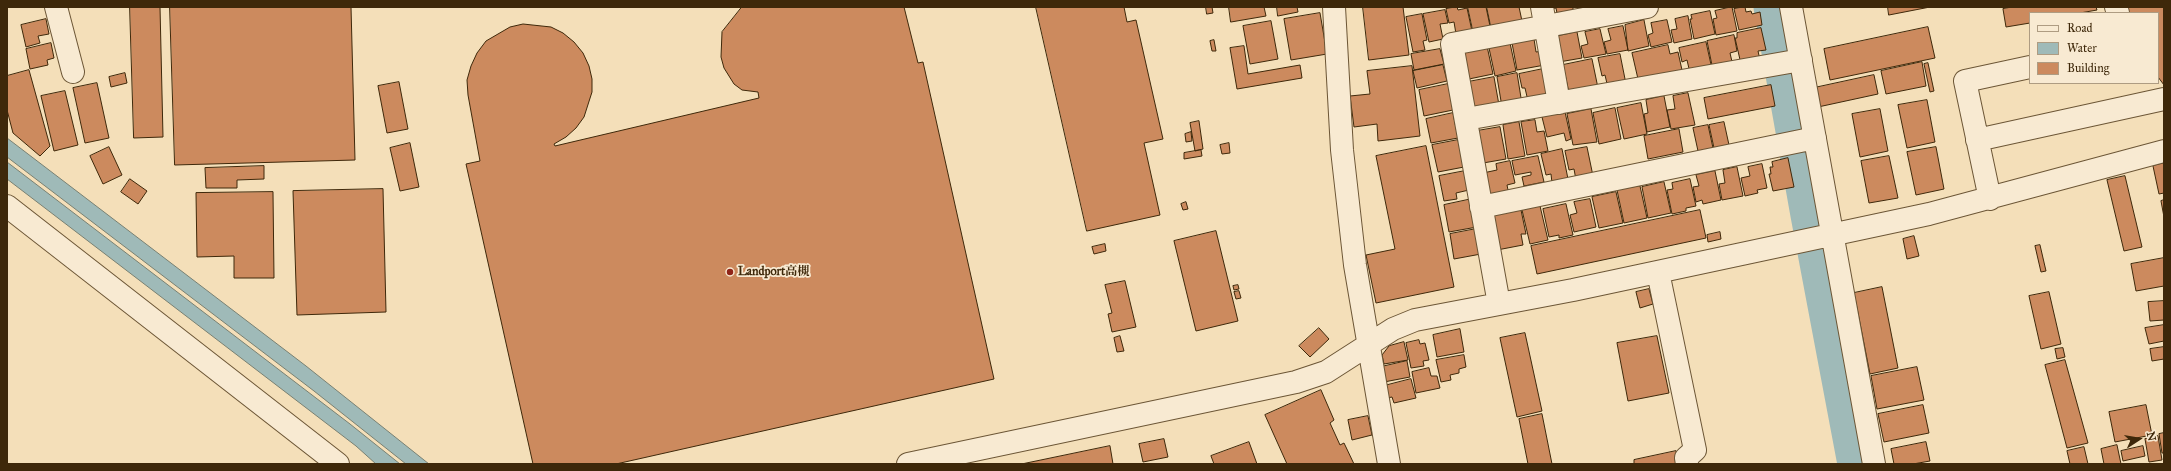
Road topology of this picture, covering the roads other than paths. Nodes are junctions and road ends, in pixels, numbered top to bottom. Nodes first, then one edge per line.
1 (56, 7) edge
2 (1334, 7) edge
3 (1647, 7) edge
4 (1791, 7) edge
5 (1544, 17) edge
6 (1801, 60) junction
7 (2029, 67) edge
8 (74, 72) dead end
9 (2154, 84) edge
10 (2164, 98) edge
11 (1559, 103) junction
12 (1466, 120) junction
13 (1815, 138) junction
14 (1977, 140) junction
15 (2164, 151) edge
16 (1990, 199) junction
17 (7, 206) edge
18 (1481, 207) junction
19 (1833, 235) junction
20 (1658, 272) junction
21 (1499, 304) junction
22 (1369, 342) junction
23 (338, 464) edge
24 (908, 464) edge
25 (1389, 464) edge
26 (1687, 464) edge
27 (1874, 464) edge

1 - 8 street
2 - 22 street
3 - 5 street
4 - 6 street
5 - 11 street
5 - 12 street
6 - 11 street
6 - 13 street
7 - 14 street
9 - 10 street
10 - 14 street
11 - 12 street
12 - 18 street
13 - 18 street
13 - 19 street
14 - 16 street
15 - 16 street
16 - 19 street
17 - 23 street
18 - 21 street
19 - 20 street
19 - 27 street
20 - 21 street
20 - 26 street
21 - 22 street
22 - 24 street
22 - 25 street

